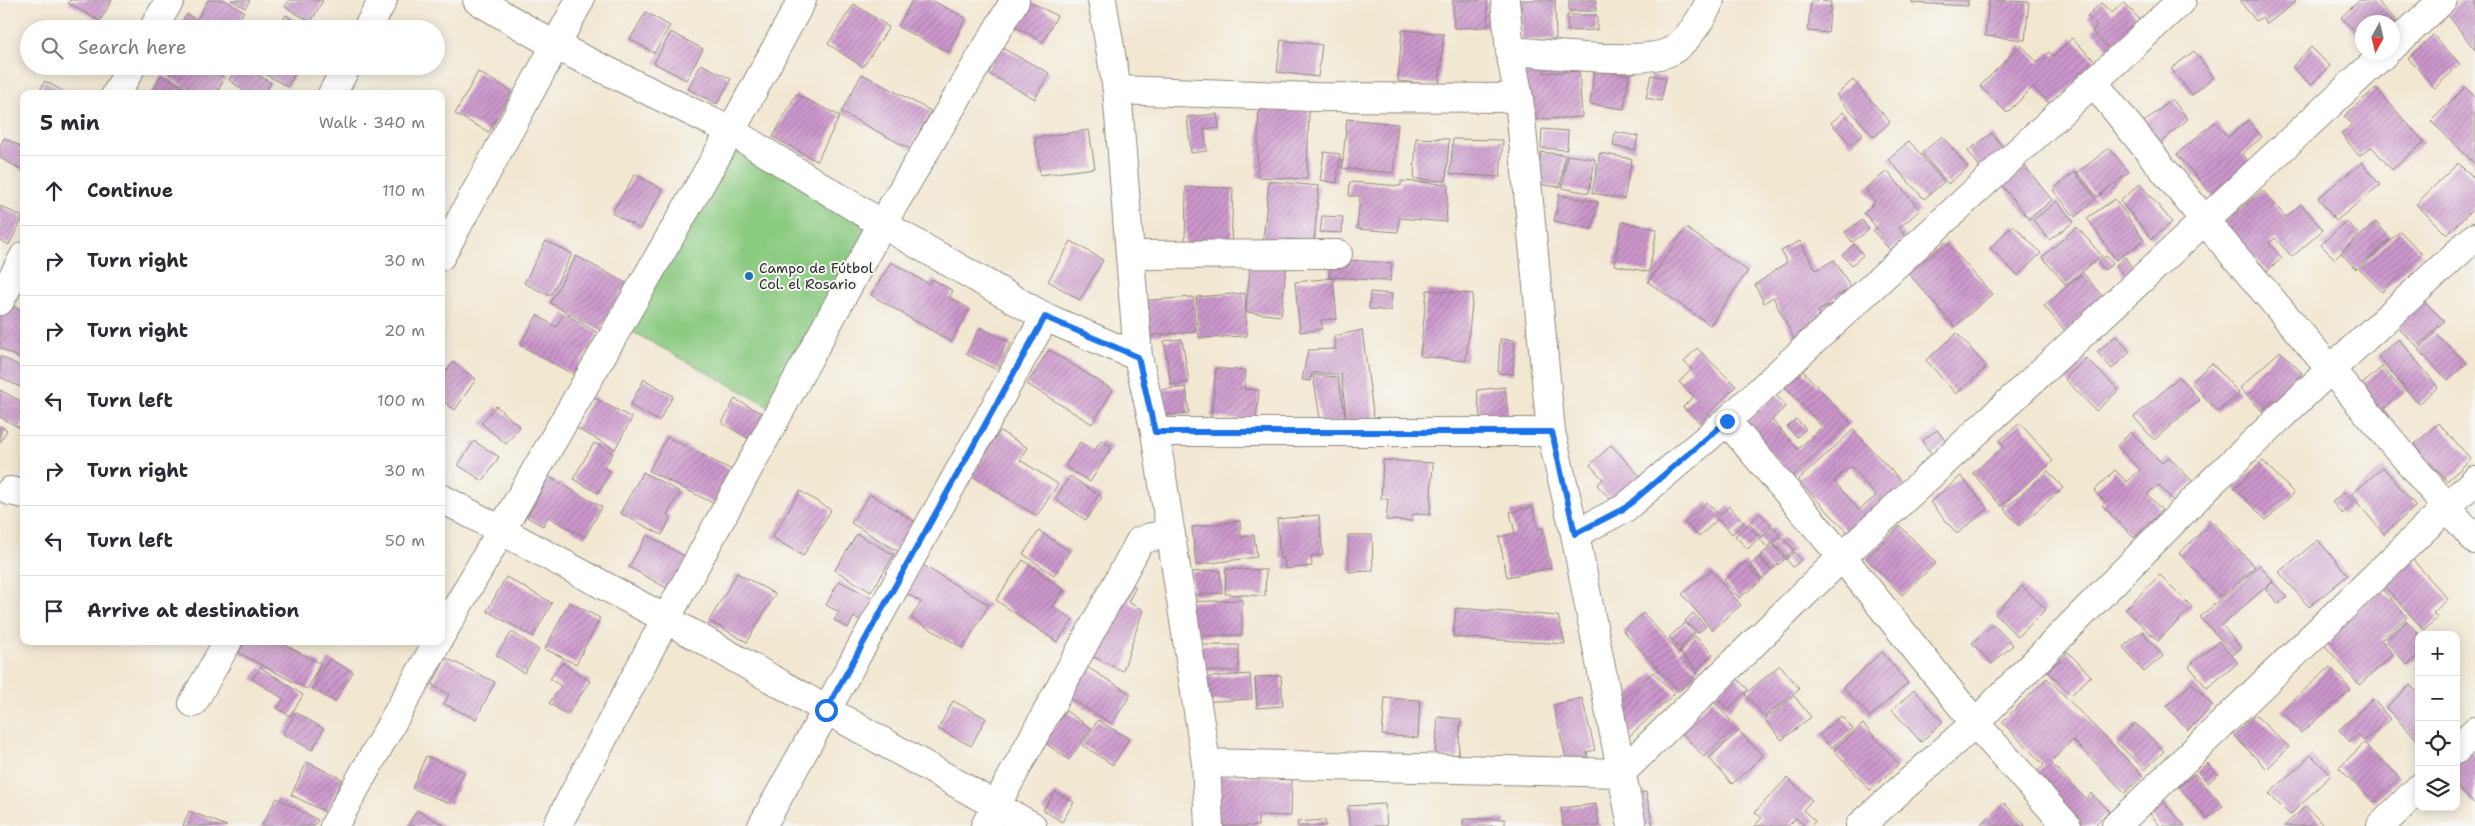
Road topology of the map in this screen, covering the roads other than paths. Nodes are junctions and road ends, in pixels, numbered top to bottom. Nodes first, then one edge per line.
1 (170, 0) edge
2 (383, 0) edge
3 (477, 0) edge
4 (580, 0) edge
5 (802, 0) edge
6 (1015, 0) edge
7 (1102, 0) edge
8 (1506, 0) edge
9 (1710, 0) edge
10 (2182, 0) edge
11 (2443, 0) edge
12 (158, 20) edge
13 (372, 20) edge
14 (2400, 40) edge
15 (554, 45) junction
16 (1510, 51) junction
17 (2377, 60) edge
18 (127, 75) edge
19 (342, 75) edge
20 (2094, 83) junction
21 (118, 90) edge
22 (334, 90) edge
23 (1117, 90) junction
24 (1519, 98) junction
25 (731, 131) junction
26 (2205, 221) junction
27 (882, 224) junction
28 (2475, 237) edge
29 (445, 249) edge
30 (1338, 254) dead end
31 (1130, 255) junction
32 (16, 263) edge
33 (0, 301) edge
34 (1045, 317) junction
35 (1138, 357) junction
36 (2330, 370) junction
37 (1727, 421) junction
38 (1155, 432) junction
39 (1552, 432) junction
40 (2475, 480) edge
41 (445, 500) edge
42 (2447, 506) junction
43 (501, 528) junction
44 (1171, 534) junction
45 (1575, 534) junction
46 (2475, 540) edge
47 (1842, 557) junction
48 (666, 619) junction
49 (445, 628) edge
50 (226, 645) edge
51 (436, 645) edge
52 (193, 703) dead end
53 (826, 710) junction
54 (1975, 723) junction
55 (2475, 731) edge
56 (2460, 746) edge
57 (1206, 763) junction
58 (1621, 773) junction
59 (2415, 792) edge
60 (990, 816) edge
61 (334, 826) edge
62 (557, 826) edge
63 (762, 826) edge
64 (1032, 826) edge
65 (1209, 826) edge
66 (1632, 826) edge
67 (1860, 826) edge
68 (2067, 826) edge
69 (2116, 826) edge
70 (2381, 826) edge

1 - 12 street
2 - 13 street
3 - 15 street
4 - 15 street
5 - 25 street
6 - 27 street
7 - 23 street
8 - 16 street
9 - 16 street
10 - 20 street
11 - 14 street
15 - 25 street
15 - 29 street
16 - 24 street
17 - 26 street
18 - 21 street
19 - 22 street
20 - 26 street
20 - 37 street
23 - 24 street
23 - 31 street
24 - 39 street
25 - 27 street
25 - 43 street
26 - 36 street
26 - 47 street
27 - 34 street
27 - 48 street
28 - 36 street
30 - 31 street
31 - 35 street
32 - 33 street
34 - 35 street
34 - 53 street
35 - 38 street
36 - 42 street
36 - 54 street
37 - 45 street
37 - 47 street
38 - 39 street
38 - 44 street
39 - 45 street
40 - 42 street
41 - 43 street
42 - 46 street
42 - 69 street
43 - 48 street
43 - 49 street
44 - 57 street
44 - 60 street
45 - 58 street
47 - 54 street
47 - 58 street
48 - 53 street
48 - 62 street
50 - 52 street
51 - 61 street
53 - 60 street
53 - 63 street
54 - 67 street
54 - 68 street
55 - 56 street
57 - 58 street
57 - 65 street
58 - 66 street
59 - 70 street
60 - 64 street

